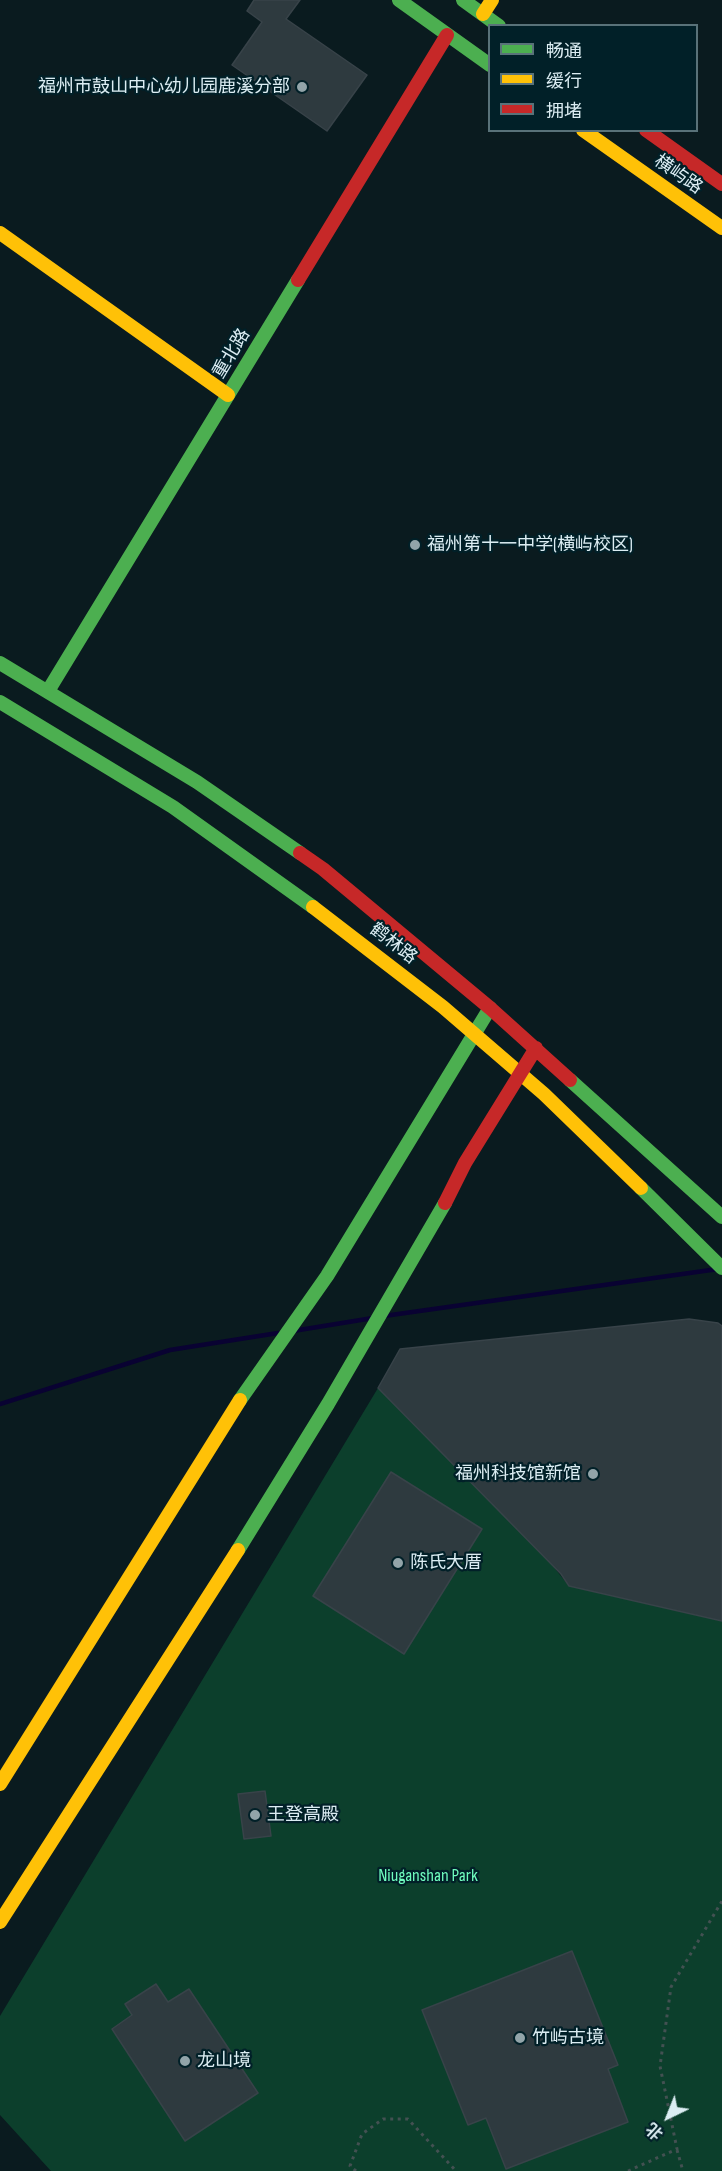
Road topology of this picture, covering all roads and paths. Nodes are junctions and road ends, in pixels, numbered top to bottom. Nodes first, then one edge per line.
1 (399, 0) edge
2 (463, 0) edge
3 (492, 0) edge
4 (483, 14) junction
5 (496, 24) edge
6 (447, 35) junction
7 (488, 64) edge
8 (586, 132) edge
9 (649, 132) edge
10 (722, 184) edge
11 (722, 228) edge
12 (0, 233) edge
13 (228, 395) junction
14 (0, 663) edge
15 (48, 691) junction
16 (0, 702) edge
17 (490, 1008) junction
18 (475, 1034) junction
19 (536, 1048) junction
20 (520, 1073) junction
21 (722, 1216) edge
22 (722, 1268) edge
23 (0, 1784) edge
24 (722, 1900) edge
25 (0, 1922) edge
26 (677, 2149) junction
27 (350, 2166) junction
28 (345, 2171) edge
29 (356, 2171) edge
30 (456, 2171) edge
31 (628, 2171) edge
32 (683, 2171) edge

1 - 6 main road
2 - 4 main road
3 - 4 main road
4 - 5 main road
6 - 7 main road
6 - 13 main road, 重北路
8 - 11 main road, 横屿路
9 - 10 main road, 横屿路
12 - 13 main road
13 - 15 main road, 重北路
14 - 15 main road, 鹤林路
15 - 17 main road, 鹤林路
16 - 18 main road, 鹤林路
17 - 18 main road
17 - 19 main road, 鹤林路
18 - 20 main road, 鹤林路
18 - 23 main road
19 - 20 main road
19 - 21 main road, 鹤林路
20 - 22 main road, 鹤林路
20 - 25 main road
24 - 26 path
26 - 31 path
26 - 32 path
27 - 28 path
27 - 29 path
27 - 30 path

